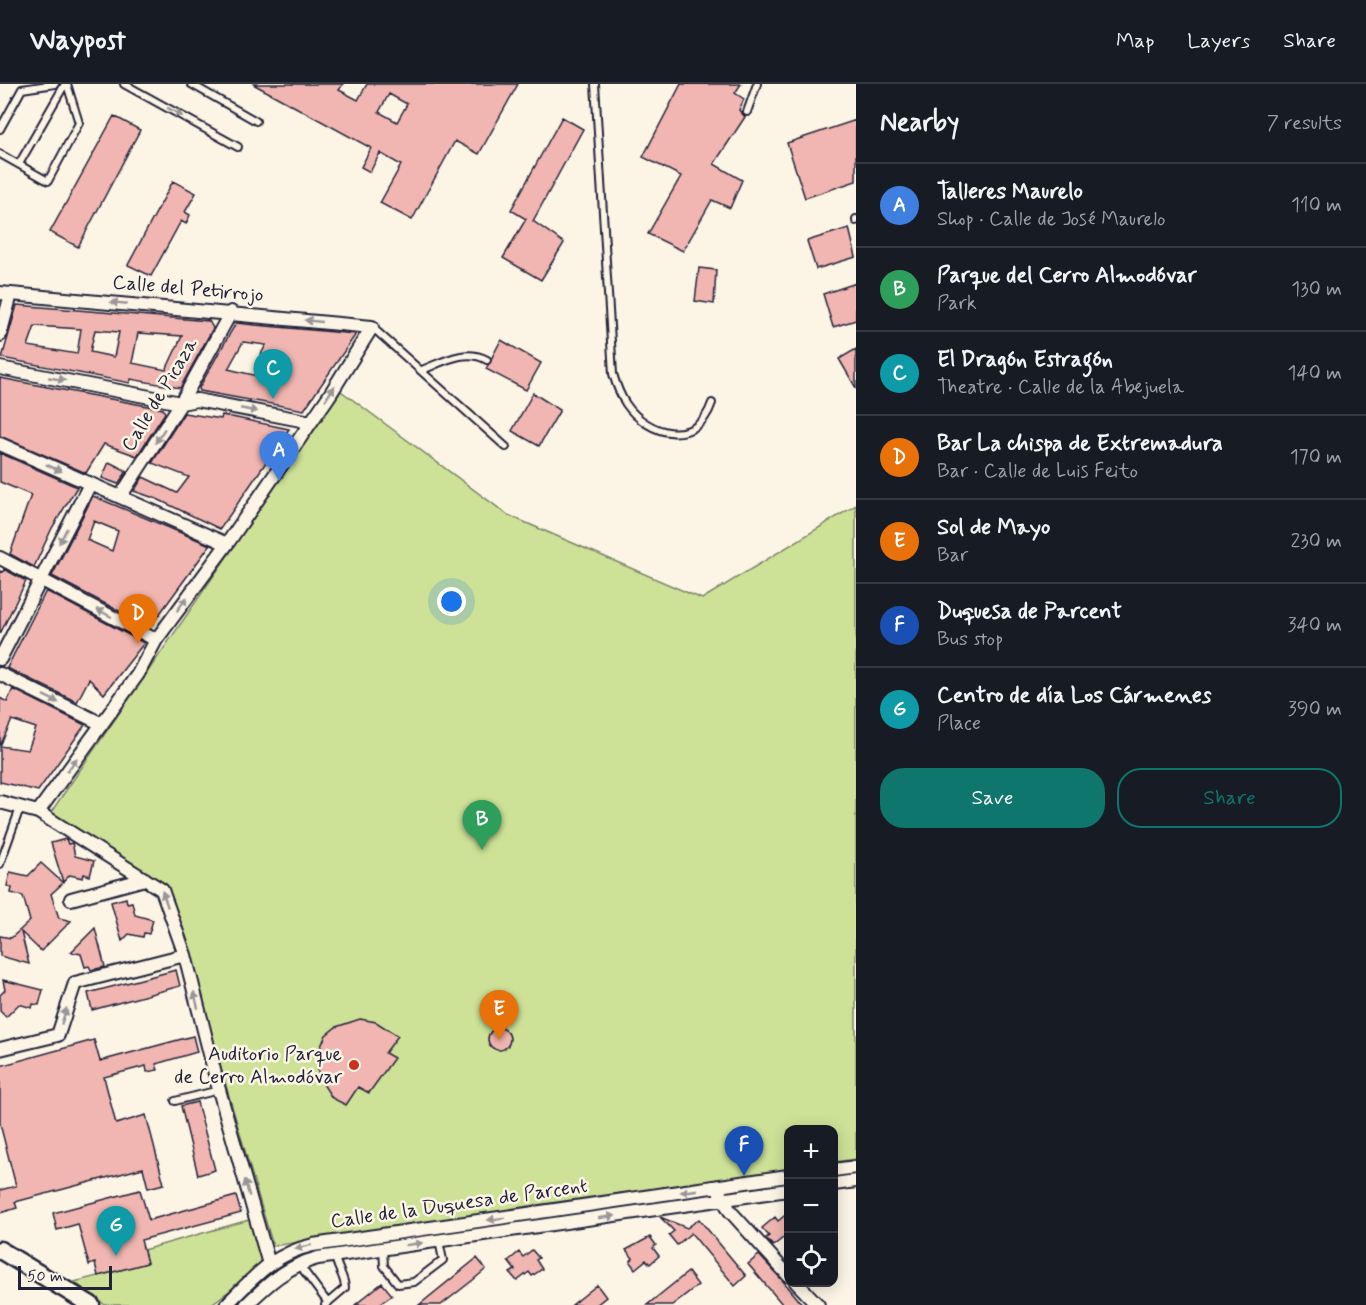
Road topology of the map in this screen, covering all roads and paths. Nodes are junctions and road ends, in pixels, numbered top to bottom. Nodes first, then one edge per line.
1 (55, 84) edge
2 (66, 84) edge
3 (124, 84) edge
4 (192, 84) edge
5 (595, 84) edge
6 (757, 84) edge
7 (747, 112) dead end
8 (256, 121) dead end
9 (0, 129) edge
10 (238, 147) dead end
11 (0, 154) edge
12 (19, 164) junction
13 (5, 293) edge
14 (231, 312) junction
15 (372, 327) junction
16 (0, 335) edge
17 (487, 360) dead end
18 (0, 368) edge
19 (422, 370) junction
20 (712, 403) dead end
21 (181, 404) junction
22 (311, 422) junction
23 (0, 444) edge
24 (506, 447) dead end
25 (90, 484) junction
26 (120, 496) junction
27 (227, 544) junction
28 (0, 558) edge
29 (42, 579) junction
30 (156, 640) junction
31 (0, 659) edge
32 (0, 674) edge
33 (102, 724) junction
34 (0, 802) edge
35 (20, 808) junction
36 (38, 812) junction
37 (0, 864) edge
38 (145, 879) junction
39 (71, 899) dead end
40 (185, 955) junction
41 (0, 1049) edge
42 (219, 1090) junction
43 (175, 1101) dead end
44 (856, 1167) edge
45 (838, 1169) edge
46 (784, 1177) edge
47 (856, 1181) edge
48 (838, 1183) edge
49 (718, 1187) junction
50 (784, 1191) edge
51 (723, 1200) junction
52 (439, 1240) junction
53 (382, 1249) junction
54 (0, 1250) edge
55 (335, 1255) junction
56 (301, 1262) junction
57 (269, 1264) junction
58 (784, 1269) edge
59 (50, 1279) junction
60 (801, 1287) edge
61 (327, 1304) edge
62 (69, 1305) edge
63 (91, 1305) edge
64 (226, 1305) edge
65 (246, 1305) edge
66 (818, 1305) edge

1 - 9 lane
2 - 12 lane
2 - 12 lane
3 -> 10 lane
4 - 8 lane
5 - 20 lane
6 - 7 lane
11 - 12 lane
14 -> 13 street, Calle del Petirrojo
13 - 16 street
15 -> 14 street, Calle del Petirrojo
14 - 21 street, Calle de Picaza
15 - 19 lane
22 -> 15 street
17 - 19 lane
18 -> 21 street
19 - 24 lane
21 -> 22 street
21 -> 26 street, Calle de Picaza
22 - 27 street
23 -> 25 street
25 - 26 street
25 -> 29 street
26 - 27 street
30 -> 27 street
28 - 29 street
30 -> 29 street
29 - 31 street
30 - 33 street
32 -> 33 street
36 -> 33 street
34 - 35 street
35 - 36 street
35 - 37 lane
36 - 38 street
38 - 39 street
40 -> 38 street
41 -> 40 street
42 -> 40 street
42 - 43 lane
57 -> 42 street
44 - 45 street
46 - 49 street, Calle de la Duquesa de Parcent
47 - 48 street
49 - 51 street
49 -> 57 street, Calle de la Duquesa de Parcent
50 - 51 street, Calle de la Duquesa de Parcent
52 -> 51 street, Calle de la Duquesa de Parcent
51 - 58 street
53 -> 52 street, Calle de la Duquesa de Parcent
52 - 53 lane
53 - 55 street, Calle de la Duquesa de Parcent
54 - 59 main road
55 - 56 street, Calle de la Duquesa de Parcent
55 - 61 lane
56 - 61 lane
56 - 65 street, Calle de la Duquesa de Parcent
57 - 64 street, Calle de la Duquesa de Parcent
59 - 62 main road
59 - 63 main road
60 - 66 street

